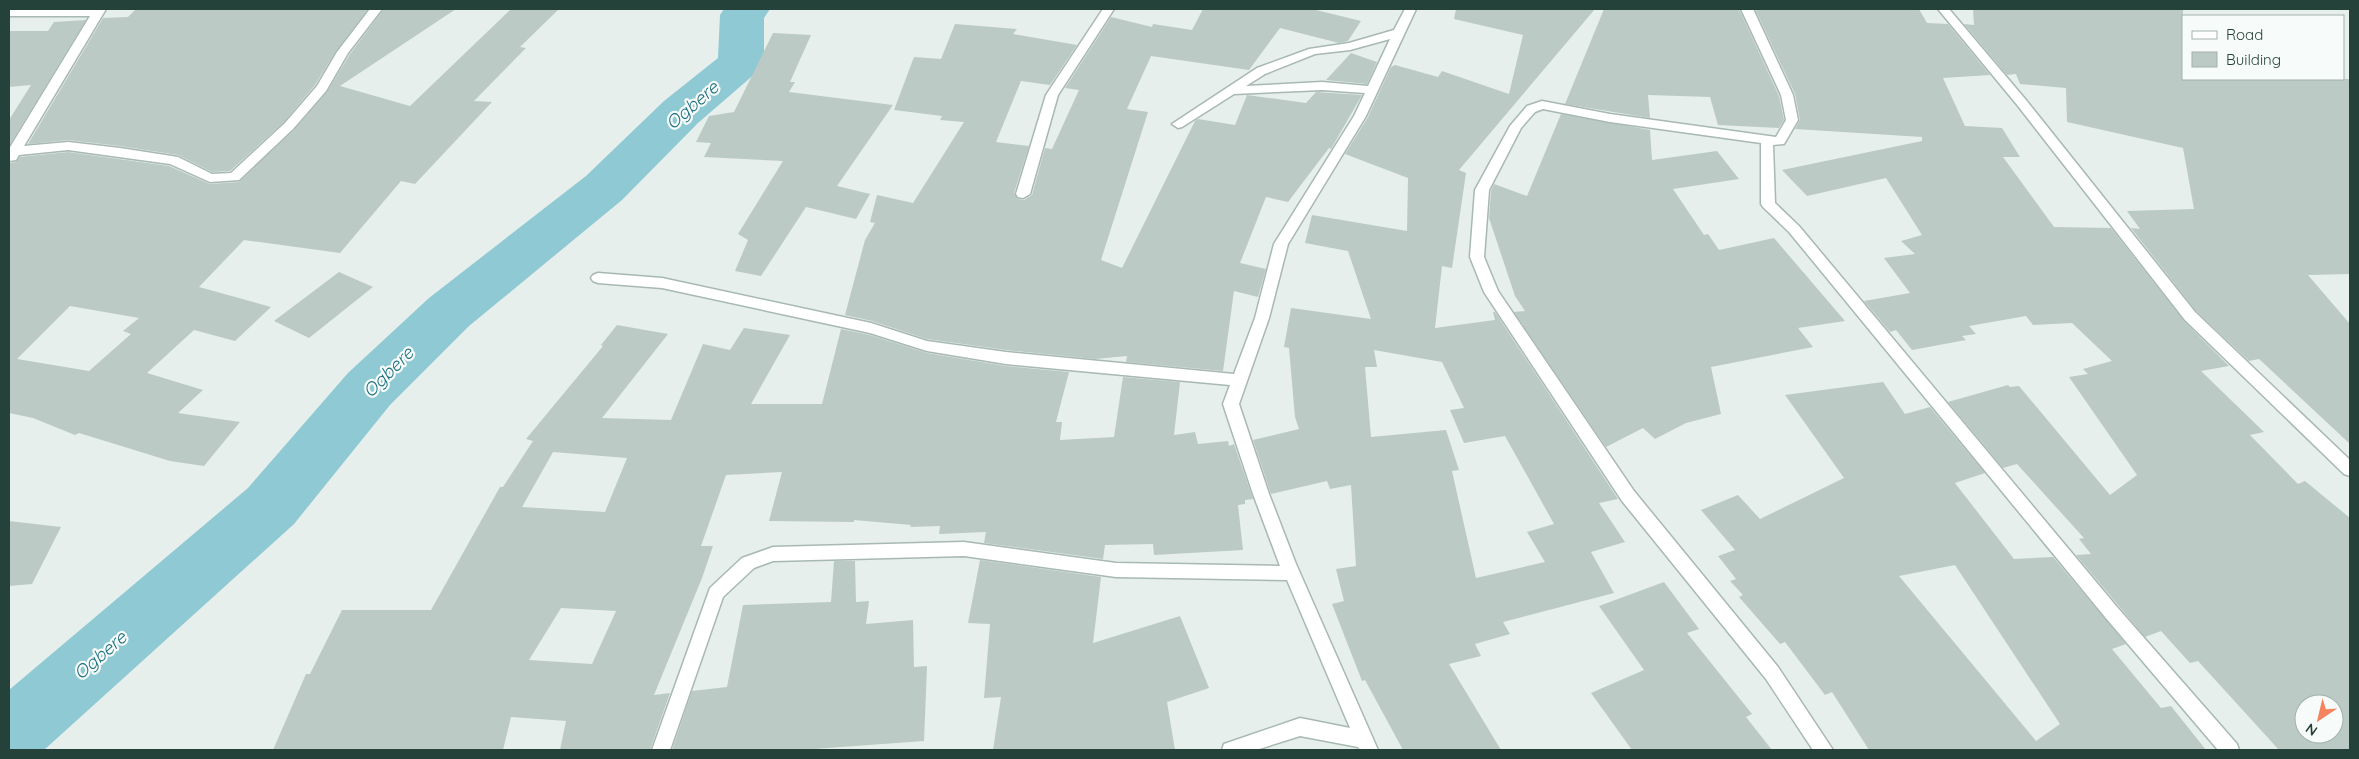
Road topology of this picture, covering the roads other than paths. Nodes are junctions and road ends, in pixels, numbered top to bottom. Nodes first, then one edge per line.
1 (376, 9) edge
2 (1108, 9) edge
3 (1410, 9) edge
4 (1747, 9) edge
5 (1943, 9) edge
6 (99, 11) edge
7 (9, 13) edge
8 (1398, 33) junction
9 (1230, 90) junction
10 (1372, 90) junction
11 (1178, 124) dead end
12 (1767, 140) junction
13 (11, 156) edge
14 (1022, 194) dead end
15 (598, 278) dead end
16 (1240, 380) junction
17 (2350, 470) edge
18 (1292, 572) junction
19 (1366, 745) edge
20 (661, 750) edge
21 (1231, 750) edge
22 (1824, 750) edge
23 (2230, 750) edge

1 - 13 street
2 - 14 street
3 - 8 street
4 - 12 street
5 - 17 street
6 - 7 street
6 - 13 street
8 - 9 street
8 - 10 street
9 - 10 street
9 - 11 street
10 - 16 street
12 - 22 street
12 - 23 street
15 - 16 street
16 - 18 street
18 - 19 street
18 - 20 street
19 - 21 street

